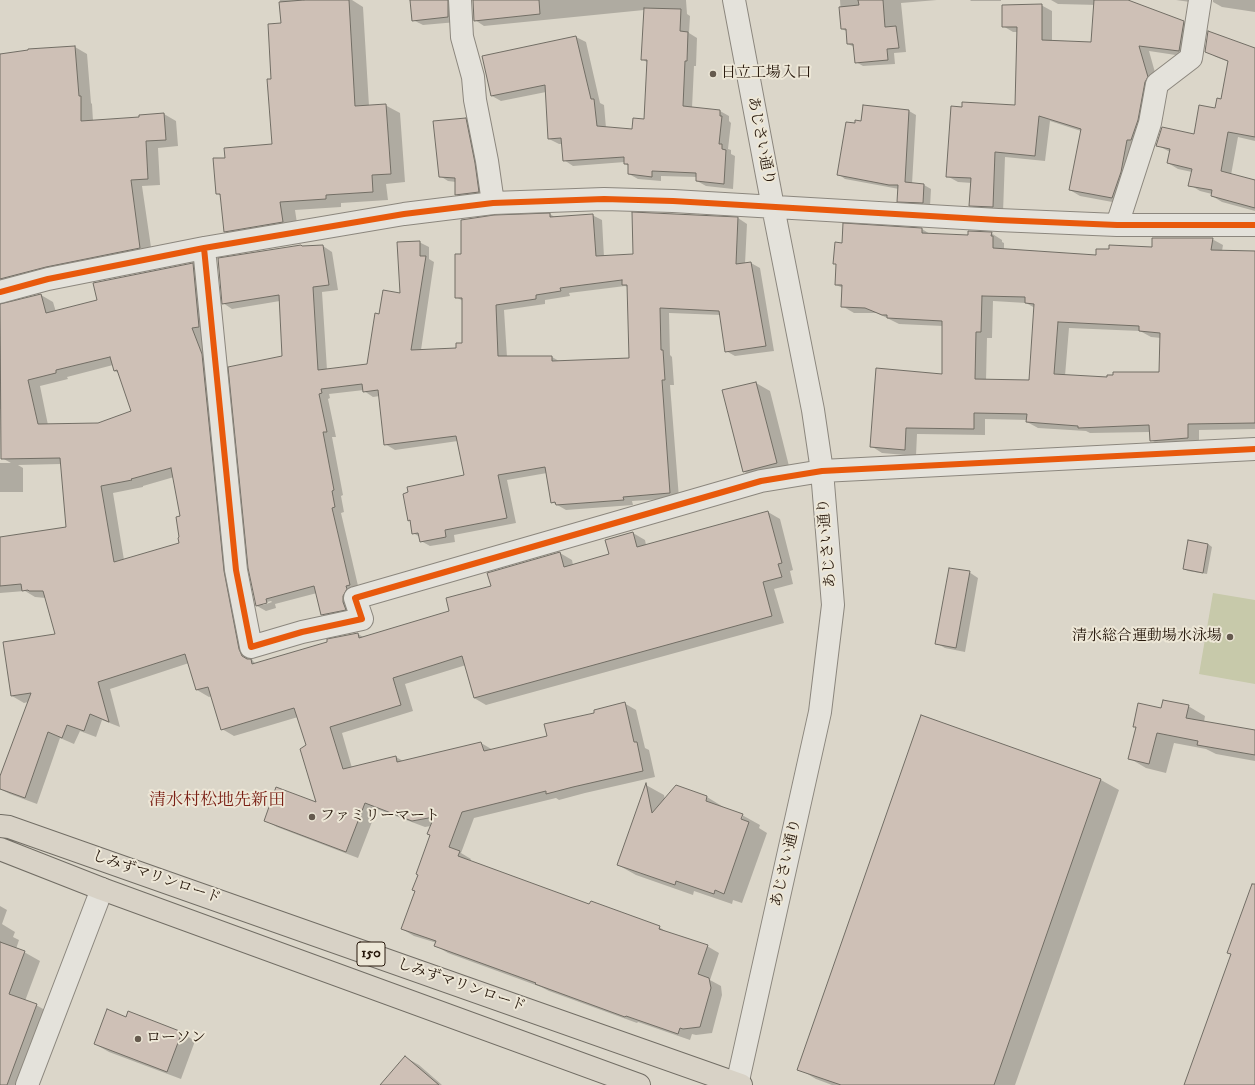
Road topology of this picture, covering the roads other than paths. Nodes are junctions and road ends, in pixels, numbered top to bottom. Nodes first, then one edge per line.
1 (460, 0) edge
2 (734, 0) edge
3 (1200, 0) edge
4 (493, 203) junction
5 (773, 207) junction
6 (1117, 225) junction
7 (1255, 225) edge
8 (204, 248) junction
9 (0, 292) edge
10 (1255, 449) edge
11 (822, 471) junction
12 (0, 826) edge
13 (0, 849) edge
14 (102, 889) junction
15 (27, 1085) edge
16 (639, 1085) edge
17 (739, 1085) edge

1 - 4 street
2 - 5 street, あじさい通り
3 - 6 street
4 - 5 street
4 - 8 street
5 - 6 street
5 - 11 street, あじさい通り
6 - 7 street
8 - 9 street
8 - 11 street
10 - 11 street
11 - 17 street, あじさい通り
12 - 17 highway, しみずマリンロード / 150
13 - 14 highway, しみずマリンロード / 150
14 - 15 street
14 - 16 highway, しみずマリンロード / 150

